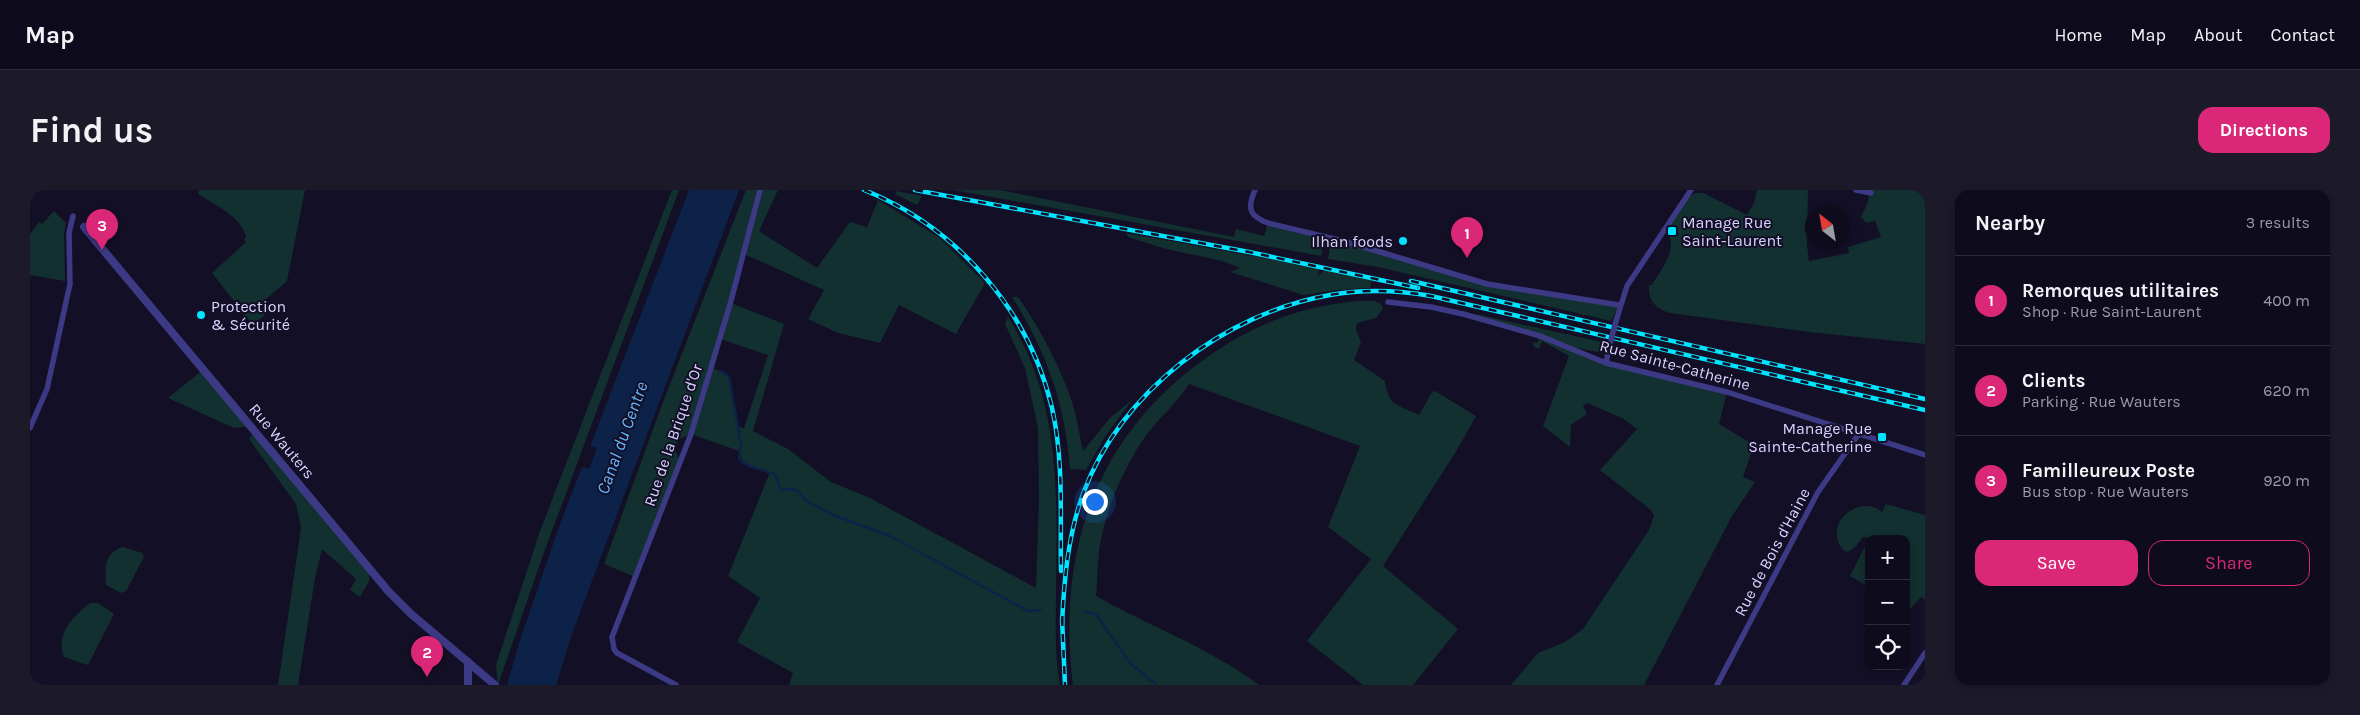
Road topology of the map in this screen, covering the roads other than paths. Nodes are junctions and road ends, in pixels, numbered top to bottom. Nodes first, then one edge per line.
1 (760, 190) edge
2 (1255, 190) edge
3 (1691, 190) edge
4 (1856, 190) edge
5 (1871, 193) dead end
6 (73, 216) dead end
7 (84, 228) dead end
8 (1388, 302) dead end
9 (1620, 305) junction
10 (1606, 363) junction
11 (30, 428) edge
12 (1858, 435) junction
13 (1925, 455) edge
14 (1925, 653) edge
15 (468, 662) junction
16 (468, 685) edge
17 (495, 685) edge
18 (676, 685) edge
19 (1717, 685) edge
20 (1904, 685) edge

1 - 18 street, Rue de la Brique d'Or
2 - 9 street
3 - 9 street
4 - 5 street
6 - 11 street
7 - 15 street, Rue Wauters
8 - 10 street, Rue Sainte-Catherine
9 - 10 street, bridge
10 - 12 street, Rue Sainte-Catherine
12 - 13 street, Rue Sainte-Catherine
12 - 19 street, Rue de Bois d'Haine
14 - 20 street
15 - 16 street
15 - 17 street, Rue Wauters

